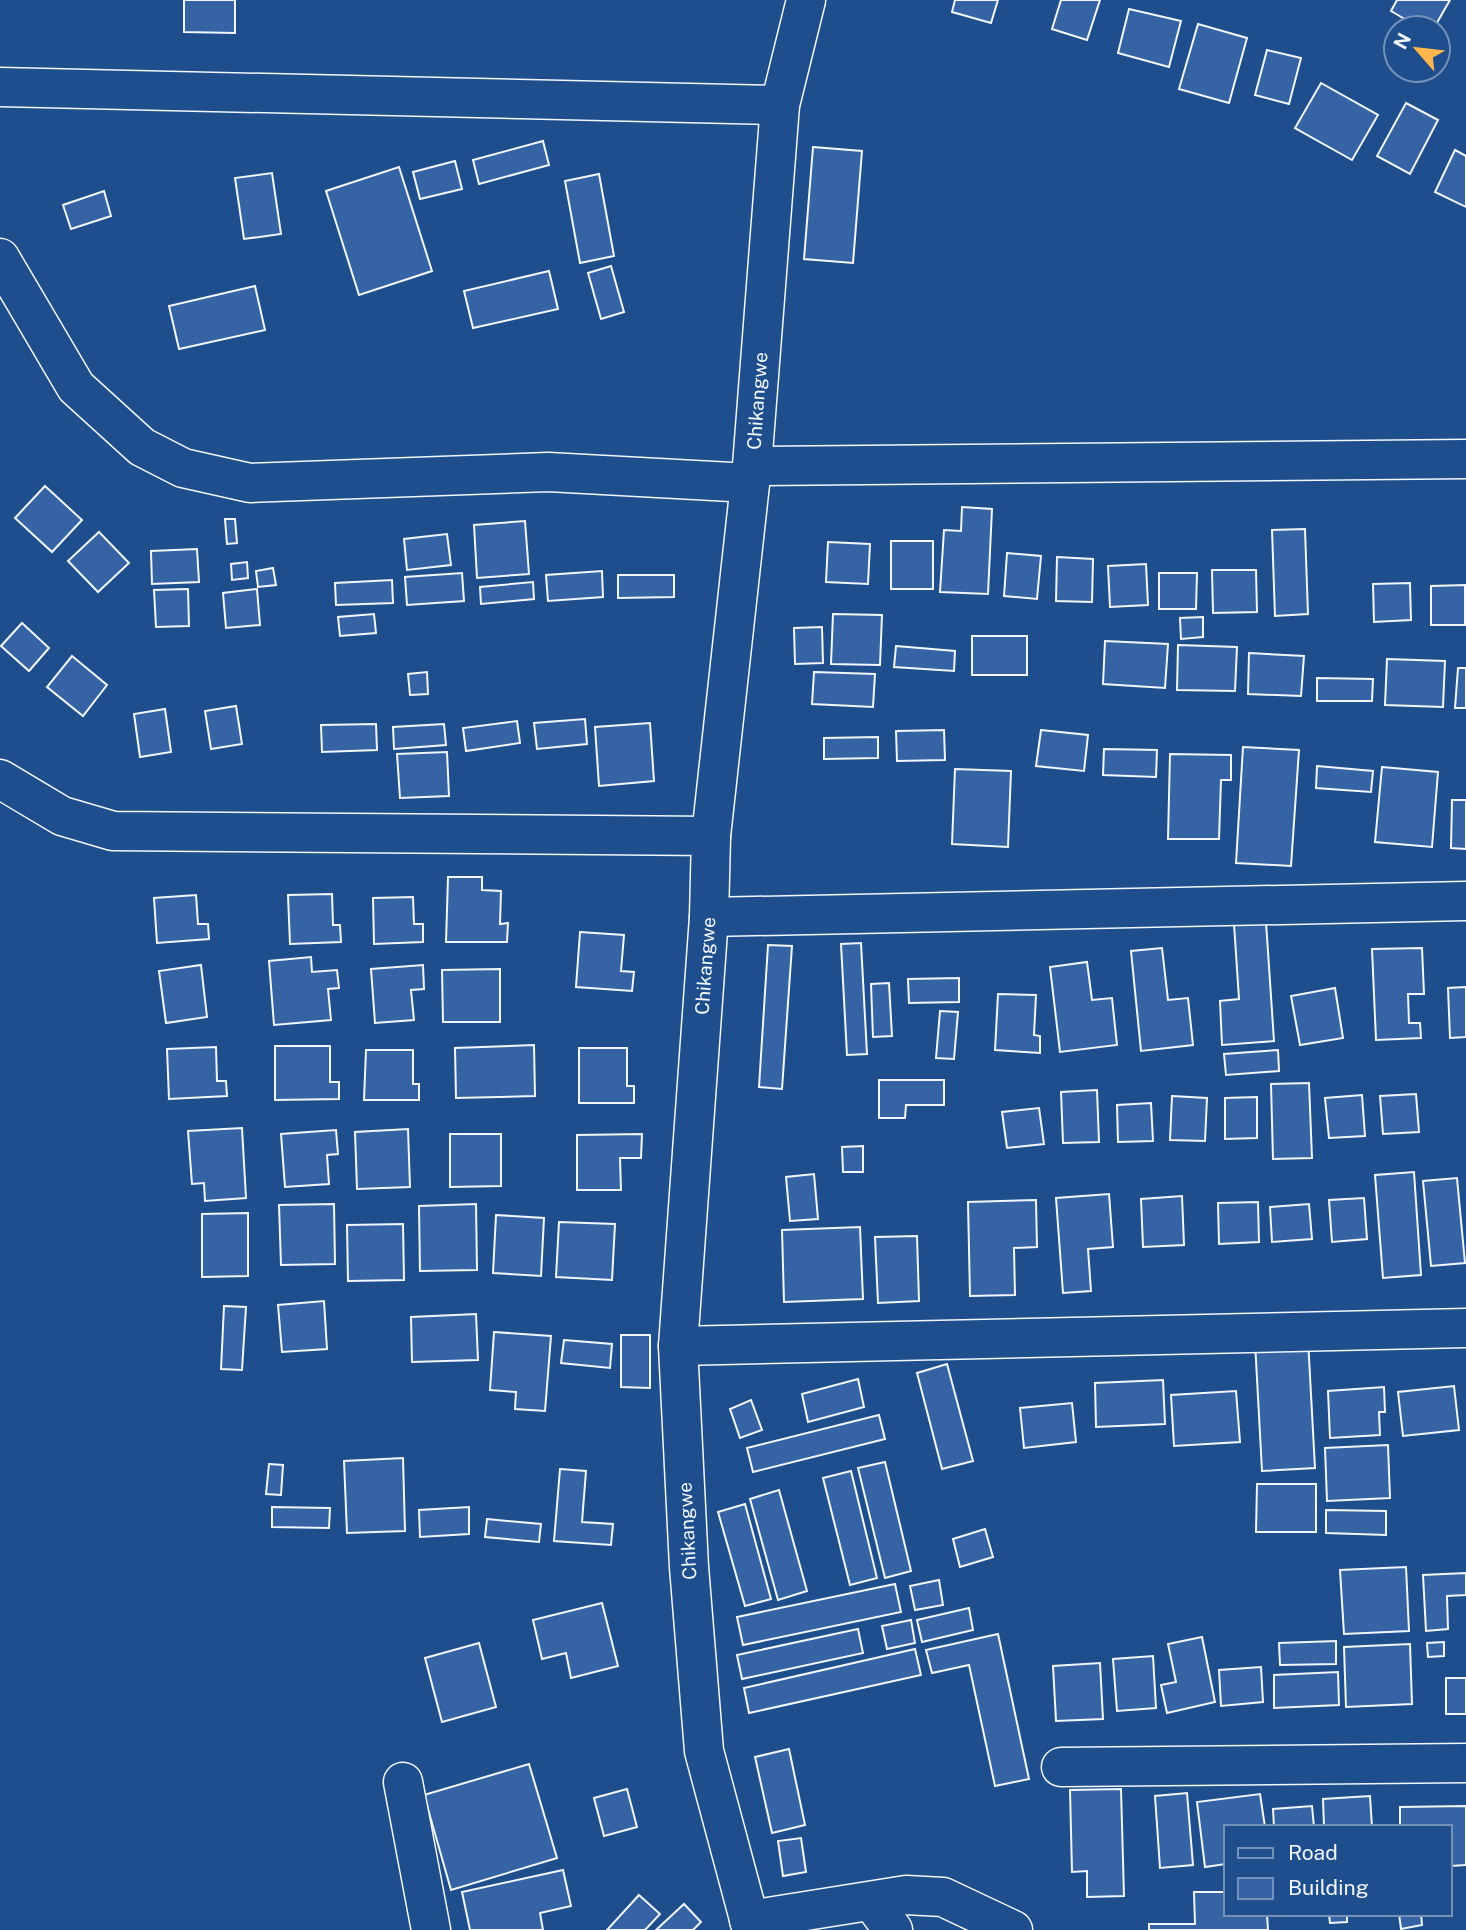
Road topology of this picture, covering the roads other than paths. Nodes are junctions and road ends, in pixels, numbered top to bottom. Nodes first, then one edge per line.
1 (806, 0) edge
2 (0, 88) edge
3 (780, 105) junction
4 (0, 258) edge
5 (1466, 458) edge
6 (751, 475) junction
7 (0, 779) edge
8 (710, 836) junction
9 (1466, 901) edge
10 (709, 917) junction
11 (1466, 1328) edge
12 (678, 1346) junction
13 (1466, 1763) edge
14 (1061, 1767) dead end
15 (403, 1782) dead end
16 (867, 1916) edge
17 (751, 1925) edge
18 (431, 1930) edge
19 (1013, 1930) edge

1 - 3 street, Chikangwe
2 - 3 street
3 - 6 street, Chikangwe
4 - 6 street
5 - 6 street
6 - 8 street, Chikangwe
7 - 8 street
8 - 10 street, Chikangwe
9 - 10 street
10 - 12 street, Chikangwe
11 - 12 street
12 - 17 street, Chikangwe
13 - 14 street
15 - 18 street
16 - 17 street
16 - 19 street

